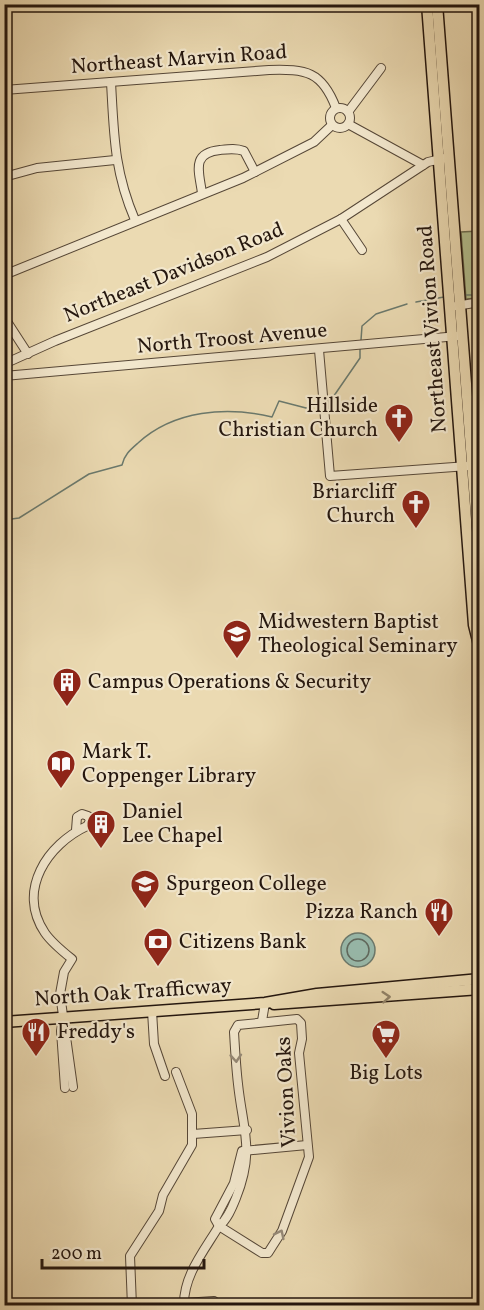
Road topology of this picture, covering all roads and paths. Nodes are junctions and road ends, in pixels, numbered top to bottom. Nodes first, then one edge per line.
1 (428, 4) edge
2 (437, 4) edge
3 (429, 19) junction
4 (438, 28) junction
5 (381, 68) dead end
6 (111, 82) junction
7 (4, 90) edge
8 (336, 108) junction
9 (348, 112) junction
10 (348, 124) junction
11 (332, 125) junction
12 (444, 158) junction
13 (115, 160) junction
14 (423, 165) junction
15 (255, 172) junction
16 (4, 177) edge
17 (202, 193) junction
18 (341, 219) junction
19 (135, 220) junction
20 (362, 250) dead end
21 (4, 275) edge
22 (480, 302) edge
23 (455, 306) junction
24 (4, 317) edge
25 (457, 336) junction
26 (319, 350) junction
27 (28, 354) junction
28 (4, 364) edge
29 (4, 376) edge
30 (467, 466) junction
31 (477, 497) edge
32 (480, 567) edge
33 (480, 649) edge
34 (76, 830) dead end
35 (478, 985) edge
36 (265, 1003) junction
37 (152, 1011) junction
38 (63, 1018) junction
39 (272, 1020) junction
40 (262, 1021) junction
41 (4, 1022) edge
42 (176, 1072) dead end
43 (165, 1076) dead end
44 (69, 1087) dead end
45 (247, 1130) junction
46 (193, 1134) junction
47 (307, 1145) junction
48 (247, 1150) junction
49 (219, 1226) junction
50 (214, 1301) dead end
51 (184, 1304) edge
52 (132, 1305) edge

1 - 3 main road, Northeast Vivion Road
2 - 4 main road, Northeast Vivion Road
3 - 4 main road
3 - 12 main road, Northeast Vivion Road
4 - 12 main road, Northeast Vivion Road
5 - 9 street
6 - 7 street, Northeast Marvin Road
6 - 8 street, Northeast Marvin Road
6 - 13 street
8 - 9 street
8 - 11 street
9 - 10 street
10 - 11 street
10 - 14 street
11 - 15 street
12 - 14 street, Northeast Davidson Road
12 - 23 main road, Northeast Vivion Road
13 - 16 street
13 - 19 street
14 - 18 street, Northeast Davidson Road
15 - 17 street
15 - 17 street
17 - 19 street
18 - 20 street
18 - 27 street, Northeast Davidson Road
19 - 21 street
22 - 23 street
23 - 25 main road, Northeast Vivion Road
24 - 27 street
25 - 26 street, North Troost Avenue
25 - 30 main road, Northeast Vivion Road
26 - 29 street, North Troost Avenue
26 - 30 street
27 - 28 street, Northeast Davidson Road
30 - 31 main road, Northeast Vivion Road
30 - 33 main road, Northeast Vivion Road
31 - 32 main road, Northeast Vivion Road
34 - 38 street
35 - 36 main road, North Oak Trafficway
36 - 37 main road, North Oak Trafficway
36 - 39 street, Vivion Oaks
36 - 40 street
37 - 38 main road, North Oak Trafficway
37 - 43 street
38 - 41 main road, North Oak Trafficway
38 - 44 street
39 - 40 street
39 - 47 street, Vivion Oaks
40 -> 45 street
42 - 46 street
45 - 46 street
45 - 48 street
46 - 52 street
47 - 48 street
49 -> 47 street, Vivion Oaks
48 - 49 street
49 - 51 street
50 - 51 street

